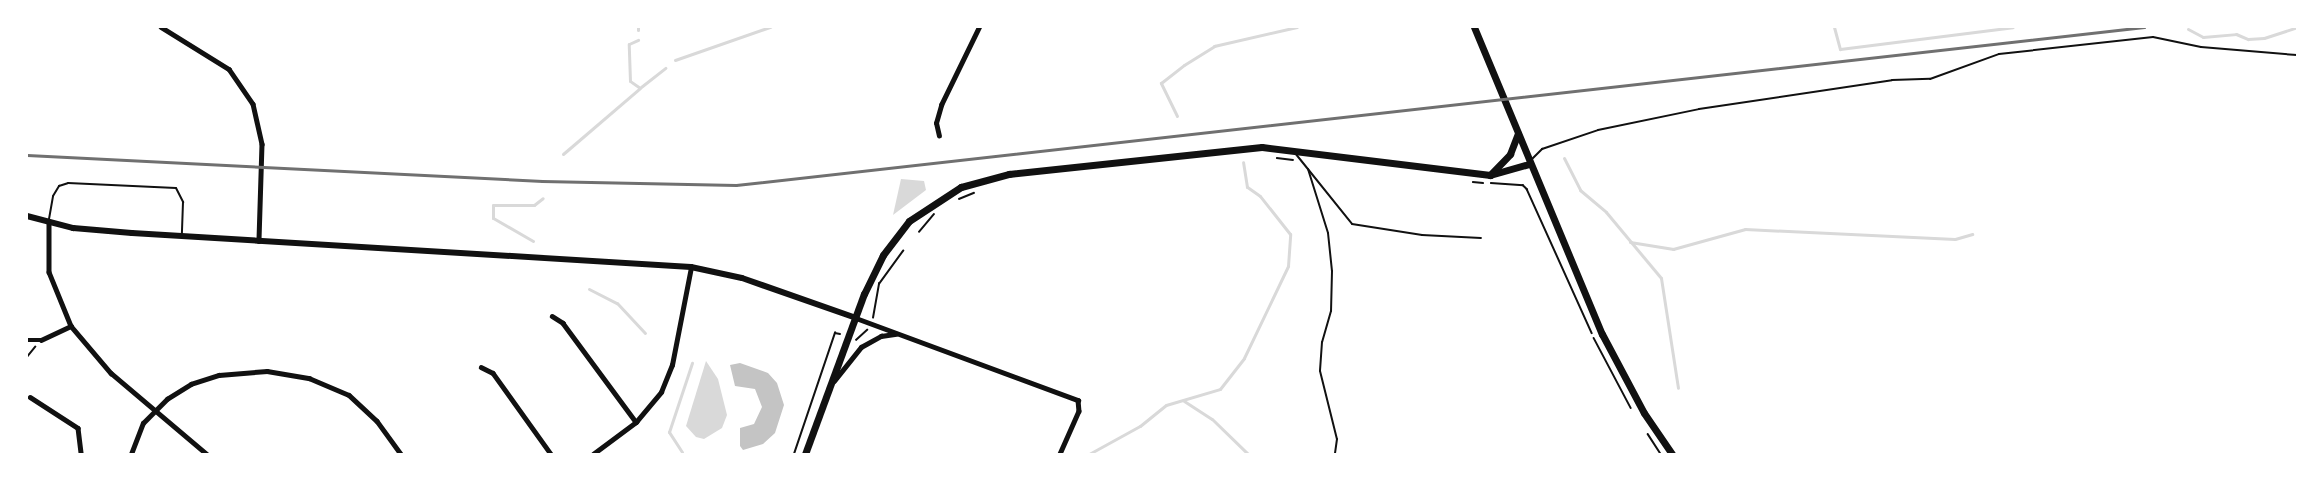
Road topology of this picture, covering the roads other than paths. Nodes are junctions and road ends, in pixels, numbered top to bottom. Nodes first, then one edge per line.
1 (161, 27) edge
2 (979, 27) edge
3 (1474, 27) edge
4 (2297, 55) edge
5 (1518, 133) junction
6 (939, 136) dead end
7 (1292, 148) junction
8 (1529, 164) junction
9 (1308, 169) junction
10 (1490, 175) junction
11 (27, 216) edge
12 (49, 223) junction
13 (182, 237) junction
14 (1481, 238) dead end
15 (260, 241) junction
16 (691, 267) junction
17 (552, 316) dead end
18 (856, 318) junction
19 (71, 326) junction
20 (898, 334) junction
21 (27, 340) edge
22 (481, 367) dead end
23 (830, 386) junction
24 (30, 398) dead end
25 (153, 410) junction
26 (636, 422) junction
27 (81, 454) edge
28 (131, 454) edge
29 (207, 454) edge
30 (401, 454) edge
31 (551, 454) edge
32 (594, 454) edge
33 (805, 454) edge
34 (1060, 454) edge
35 (1335, 454) edge
36 (1672, 454) edge

1 - 15 street
2 - 6 street
3 - 5 main road
4 - 8 lane
5 - 8 main road
5 - 10 main road
7 - 9 lane
7 - 10 main road
7 - 18 main road
8 - 10 main road
8 - 36 main road
9 - 14 lane
9 - 35 lane
11 - 12 street
12 - 13 street
12 - 13 lane
12 - 19 street
13 - 15 street
15 - 16 street
16 - 18 street
16 - 26 street
17 - 26 street
18 - 20 street
18 - 23 main road
19 - 21 street
19 - 25 street
20 - 23 street
20 - 34 street
22 - 31 street
23 - 33 main road
24 - 27 street
25 - 28 street
25 - 29 street
25 - 30 street
26 - 32 street

